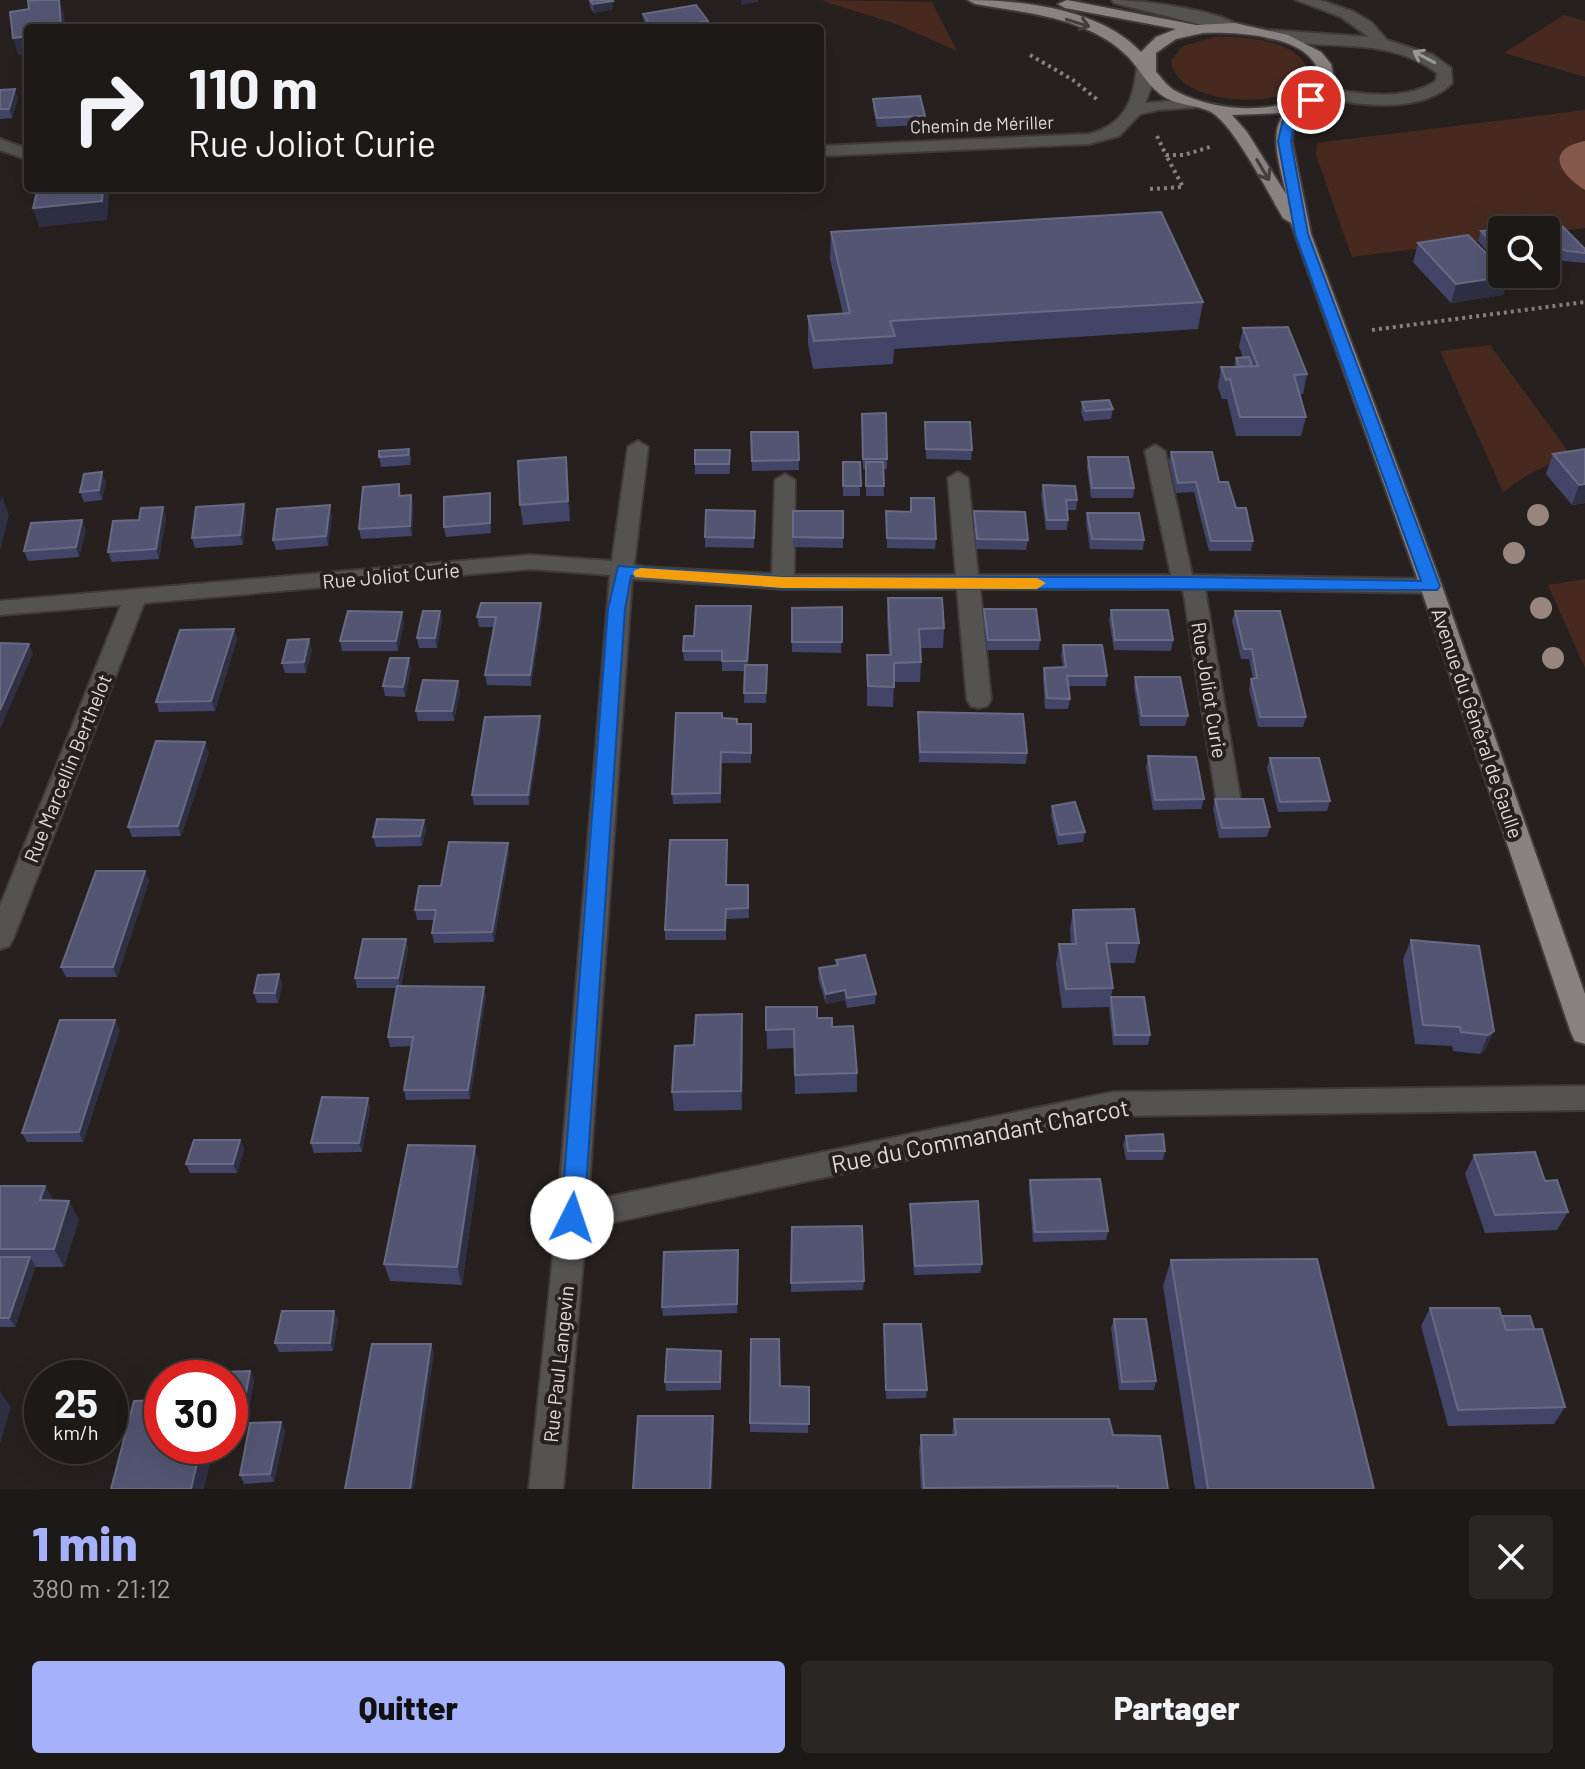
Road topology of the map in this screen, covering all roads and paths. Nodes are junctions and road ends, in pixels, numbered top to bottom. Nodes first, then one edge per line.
1 (975, 0) edge
2 (1045, 0) edge
3 (1119, 0) edge
4 (1303, 0) edge
5 (1216, 28) junction
6 (1235, 28) junction
7 (1271, 35) junction
8 (1381, 42) junction
9 (1030, 55) dead end
10 (1145, 66) junction
11 (1321, 93) junction
12 (1193, 104) junction
13 (1297, 106) junction
14 (1218, 110) junction
15 (1134, 111) junction
16 (0, 144) edge
17 (824, 151) edge
18 (24, 153) edge
19 (1166, 155) dead end
20 (1150, 189) dead end
21 (1302, 234) junction
22 (1585, 302) edge
23 (1337, 332) junction
24 (638, 447) dead end
25 (1155, 451) dead end
26 (958, 478) dead end
27 (785, 480) dead end
28 (624, 570) junction
29 (783, 582) junction
30 (1188, 582) junction
31 (967, 584) junction
32 (1431, 586) junction
33 (135, 598) junction
34 (0, 608) edge
35 (979, 700) dead end
36 (1228, 797) edge
37 (0, 939) edge
38 (1585, 1033) edge
39 (1585, 1098) edge
40 (572, 1218) junction
41 (546, 1489) edge

1 -> 10 main road
2 - 5 main road
3 - 6 street
4 - 8 street
5 - 6 main road
5 - 10 main road
6 - 7 main road
7 - 8 street
7 - 11 main road
11 -> 8 street
9 - 15 path
10 - 12 main road
10 - 15 street
11 - 13 main road
12 - 14 main road
12 - 15 street
13 - 14 main road
13 - 21 main road, Avenue du Général de Gaulle
14 -> 21 main road, Avenue du Général de Gaulle
15 - 17 street, Chemin de Mériller
16 - 18 street
19 - 20 path
21 - 23 main road, Avenue du Général de Gaulle
22 - 23 path
23 - 32 main road, Avenue du Général de Gaulle
24 - 28 street, Rue Paul Langevin
25 - 30 street, Rue Joliot Curie
26 - 31 street
27 - 29 street
28 - 29 street, Rue Joliot Curie
28 - 33 street, Rue Joliot Curie
28 - 40 street, Rue Paul Langevin
29 - 31 street, Rue Joliot Curie
30 - 31 street, Rue Joliot Curie
30 - 32 street, Rue Joliot Curie
30 - 36 street, Rue Joliot Curie
31 - 35 street
32 - 38 main road, Avenue du Général de Gaulle
33 - 34 street, Rue Joliot Curie
33 - 37 street, Rue Marcellin Berthelot
39 - 40 street, Rue du Commandant Charcot
40 - 41 street, Rue Paul Langevin

